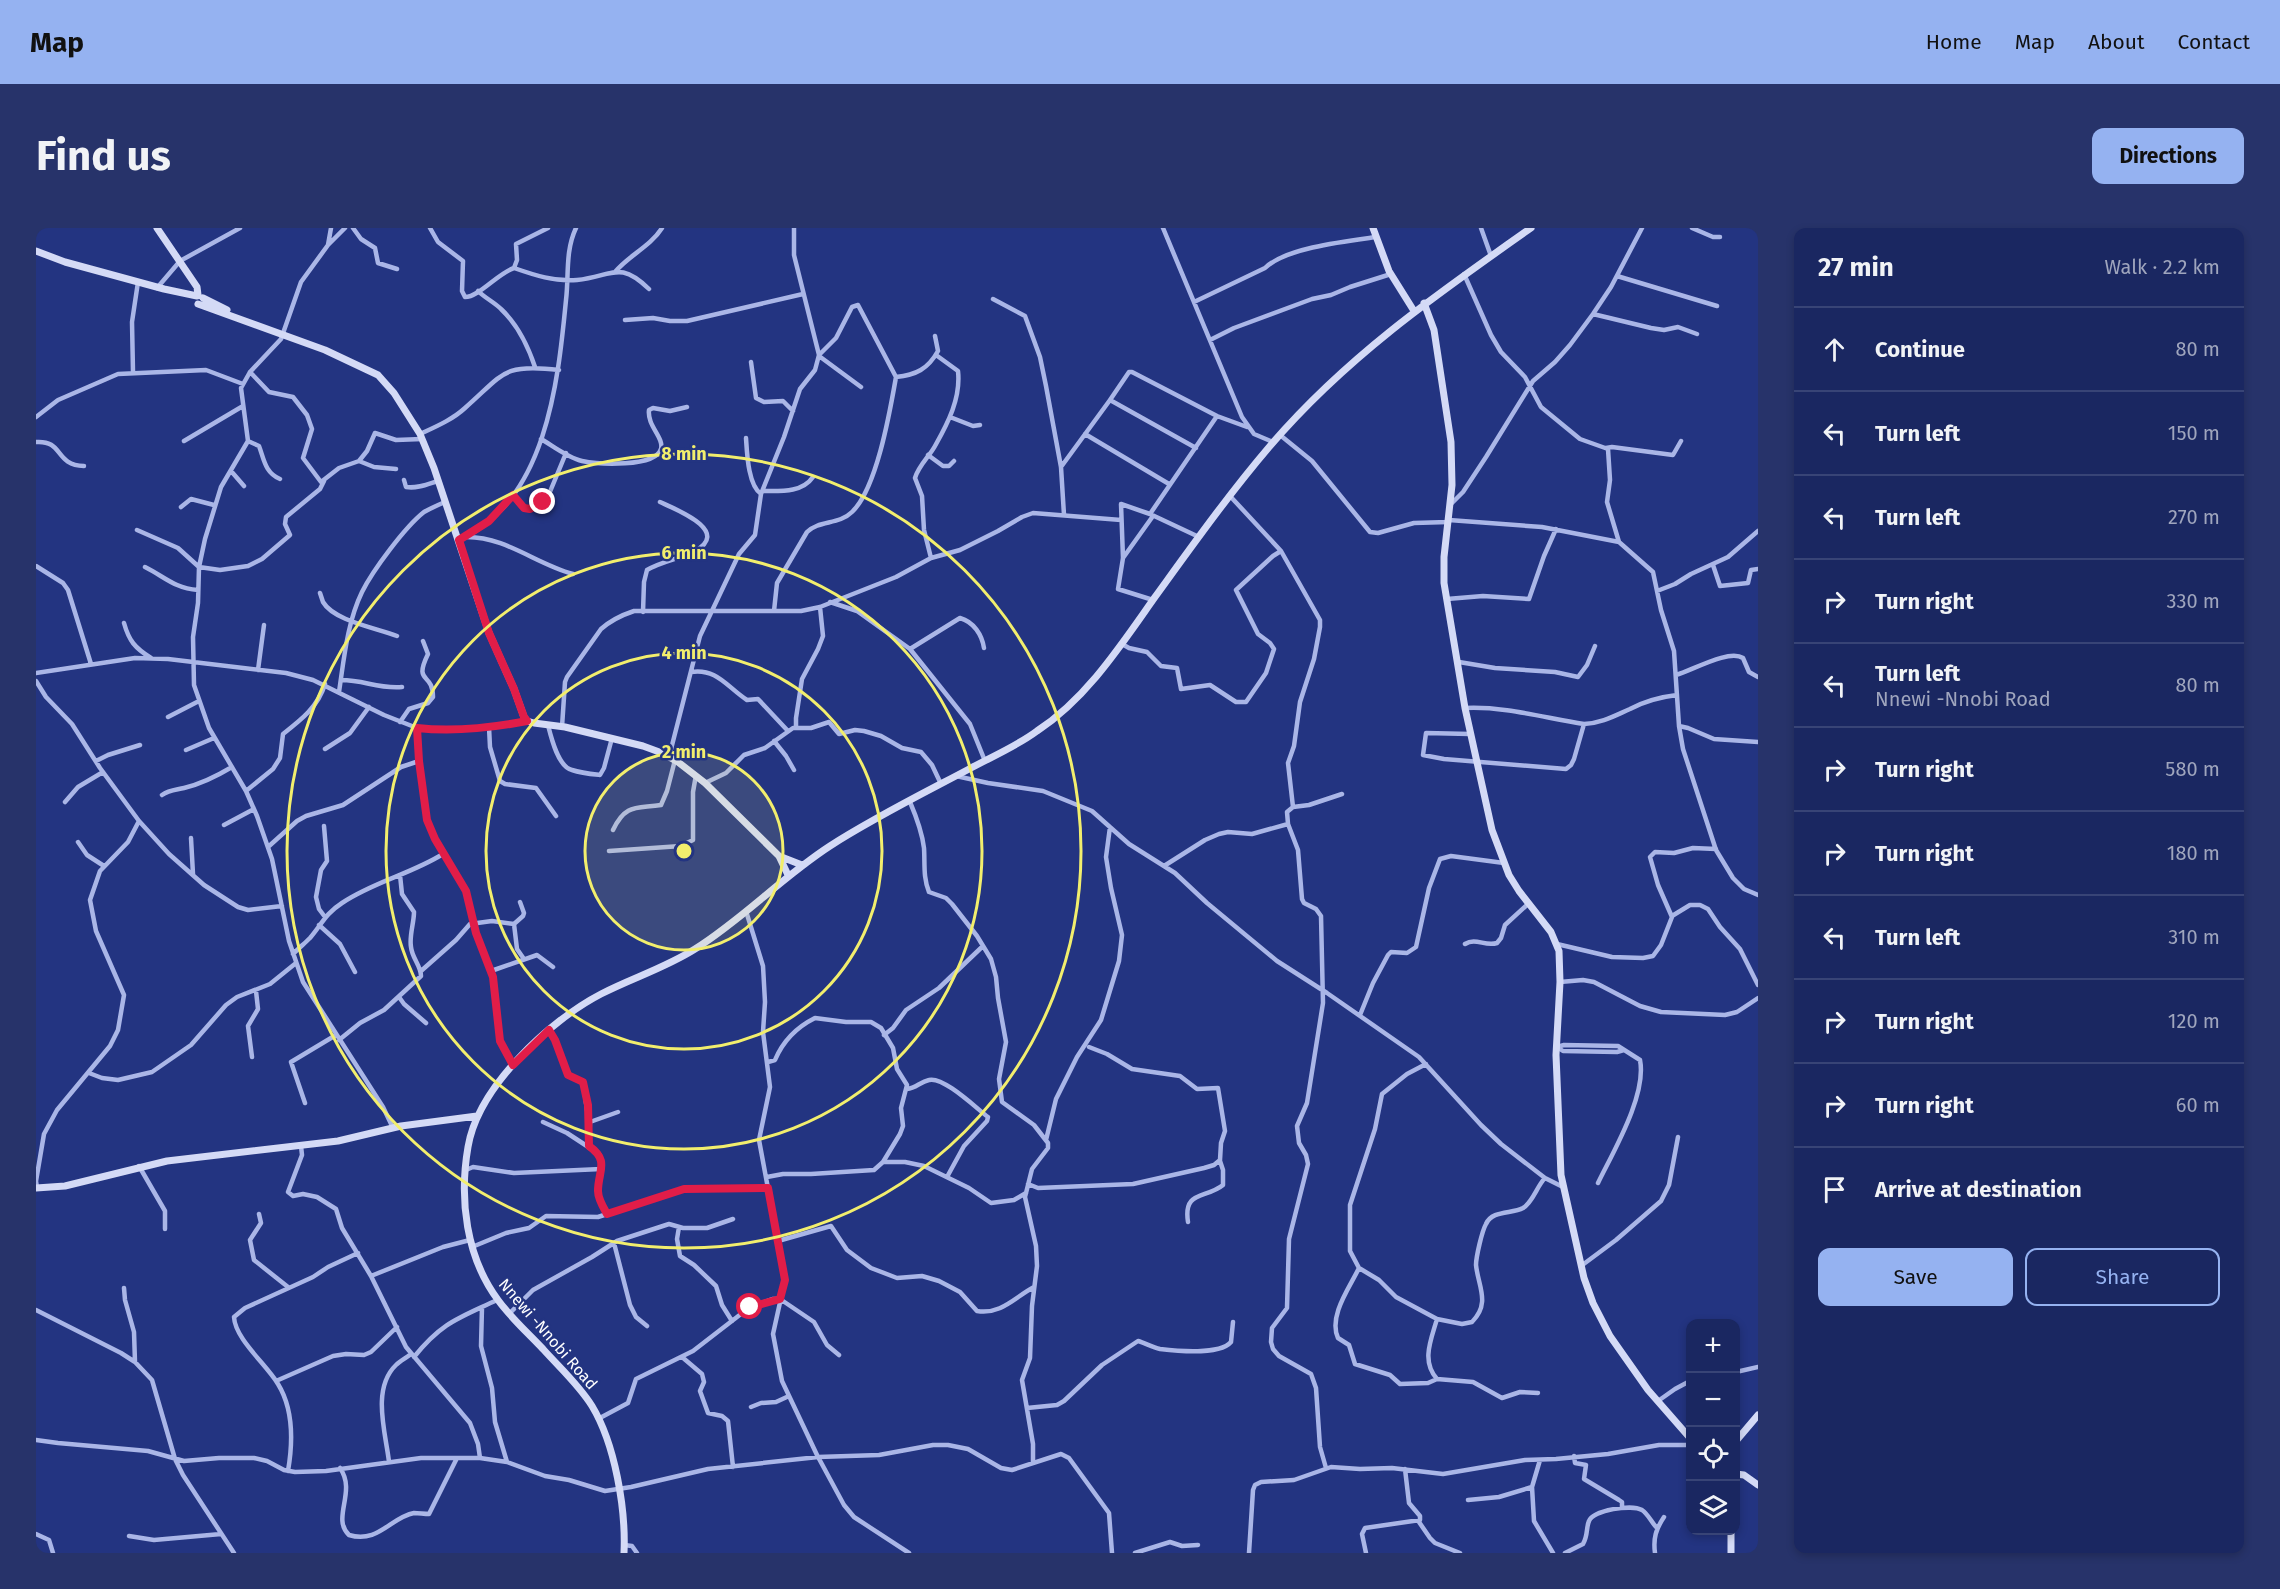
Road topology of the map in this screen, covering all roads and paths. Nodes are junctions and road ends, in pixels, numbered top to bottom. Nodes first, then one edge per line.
1 (157, 228) edge
2 (240, 228) edge
3 (331, 228) edge
4 (345, 228) edge
5 (353, 228) edge
6 (430, 228) edge
7 (548, 228) edge
8 (576, 228) edge
9 (662, 228) edge
10 (794, 228) edge
11 (1163, 228) edge
12 (1372, 228) edge
13 (1481, 228) edge
14 (1531, 228) edge
15 (1642, 228) edge
16 (1692, 228) edge
17 (1376, 237) junction
18 (1720, 237) dead end
19 (328, 245) junction
20 (36, 251) edge
21 (1491, 256) junction
22 (180, 261) junction
23 (514, 268) junction
24 (397, 269) dead end
25 (615, 272) junction
26 (1391, 274) junction
27 (1464, 274) junction
28 (1617, 276) junction
29 (567, 279) junction
30 (138, 282) junction
31 (161, 289) junction
32 (650, 289) dead end
33 (478, 291) junction
34 (803, 294) junction
35 (199, 299) junction
36 (993, 299) dead end
37 (1194, 302) junction
38 (1424, 303) junction
39 (1717, 306) dead end
40 (1414, 311) junction
41 (1593, 314) junction
42 (625, 320) dead end
43 (283, 334) junction
44 (1697, 334) dead end
45 (935, 336) dead end
46 (1210, 340) junction
47 (819, 355) junction
48 (936, 355) junction
49 (751, 362) dead end
50 (535, 367) junction
51 (559, 370) junction
52 (133, 372) junction
53 (250, 372) junction
54 (896, 377) junction
55 (243, 384) junction
56 (1530, 385) junction
57 (861, 387) dead end
58 (1110, 400) junction
59 (243, 406) junction
60 (687, 407) dead end
61 (793, 411) junction
62 (1217, 416) junction
63 (36, 417) edge
64 (950, 417) junction
65 (980, 425) dead end
66 (1247, 426) junction
67 (1085, 434) junction
68 (1280, 435) junction
69 (421, 437) junction
70 (746, 438) dead end
71 (541, 439) junction
72 (184, 441) dead end
73 (248, 441) junction
74 (1681, 441) dead end
75 (36, 442) edge
76 (1273, 442) junction
77 (1196, 448) junction
78 (1606, 448) junction
79 (566, 453) junction
80 (928, 455) junction
81 (359, 461) junction
82 (954, 461) dead end
83 (84, 466) dead end
84 (1061, 467) junction
85 (396, 470) dead end
86 (231, 471) junction
87 (813, 477) dead end
88 (280, 479) dead end
89 (404, 480) dead end
90 (324, 481) junction
91 (438, 481) junction
92 (1169, 484) junction
93 (244, 486) dead end
94 (762, 493) junction
95 (513, 495) junction
96 (1230, 496) junction
97 (445, 502) junction
98 (660, 502) dead end
99 (1451, 504) junction
100 (214, 505) junction
101 (181, 507) dead end
102 (1064, 515) junction
103 (1152, 515) junction
104 (1121, 520) junction
105 (1449, 521) junction
106 (137, 530) dead end
107 (1556, 530) junction
108 (1758, 531) edge
109 (467, 537) junction
110 (1199, 537) junction
111 (459, 540) junction
112 (1619, 542) junction
113 (1281, 551) junction
114 (931, 558) junction
115 (1123, 558) junction
116 (1713, 565) junction
117 (36, 566) edge
118 (145, 567) dead end
119 (199, 567) junction
120 (1758, 569) edge
121 (573, 574) dead end
122 (198, 590) junction
123 (1657, 591) junction
124 (320, 593) dead end
125 (1447, 599) junction
126 (1153, 600) junction
127 (830, 602) junction
128 (820, 607) junction
129 (774, 611) junction
130 (643, 612) junction
131 (711, 612) junction
132 (352, 622) junction
133 (124, 623) dead end
134 (264, 626) dead end
135 (397, 636) dead end
136 (423, 641) dead end
137 (1122, 644) junction
138 (1595, 646) dead end
139 (984, 648) dead end
140 (910, 649) junction
141 (151, 658) junction
142 (193, 662) junction
143 (1459, 662) junction
144 (92, 664) junction
145 (258, 670) junction
146 (691, 672) junction
147 (36, 673) edge
148 (1676, 675) junction
149 (1758, 677) edge
150 (341, 680) junction
151 (36, 681) edge
152 (325, 684) junction
153 (402, 687) dead end
154 (339, 692) junction
155 (1677, 695) junction
156 (199, 701) junction
157 (369, 707) junction
158 (1465, 708) junction
159 (168, 717) dead end
160 (527, 721) junction
161 (399, 722) junction
162 (1584, 724) junction
163 (548, 725) junction
164 (1679, 726) junction
165 (489, 727) junction
166 (562, 727) junction
167 (417, 728) junction
168 (796, 728) junction
169 (788, 731) junction
170 (1470, 734) junction
171 (214, 738) junction
172 (612, 738) junction
173 (774, 741) junction
174 (1758, 742) edge
175 (140, 745) dead end
176 (325, 749) dead end
177 (186, 750) dead end
178 (672, 758) junction
179 (1475, 760) junction
180 (96, 761) junction
181 (419, 761) junction
182 (985, 761) junction
183 (232, 766) junction
184 (794, 770) dead end
185 (103, 772) junction
186 (696, 775) junction
187 (956, 776) junction
188 (705, 783) junction
189 (941, 784) junction
190 (246, 791) junction
191 (1342, 794) dead end
192 (162, 795) dead end
193 (65, 802) dead end
194 (910, 802) junction
195 (1293, 807) junction
196 (254, 809) junction
197 (556, 816) dead end
198 (139, 821) junction
199 (1288, 824) junction
200 (224, 825) dead end
201 (324, 826) dead end
202 (1110, 827) junction
203 (613, 830) dead end
204 (191, 838) dead end
205 (78, 842) dead end
206 (268, 847) junction
207 (1716, 849) junction
208 (609, 851) dead end
209 (443, 854) junction
210 (779, 856) junction
211 (1504, 863) junction
212 (802, 865) junction
213 (104, 866) junction
214 (1164, 866) junction
215 (193, 874) junction
216 (400, 875) junction
217 (788, 875) junction
218 (1758, 895) edge
219 (520, 902) dead end
220 (1528, 904) junction
221 (282, 906) junction
222 (746, 911) junction
223 (1672, 916) junction
224 (325, 917) junction
225 (473, 923) junction
226 (514, 924) junction
227 (319, 925) junction
228 (1557, 944) junction
229 (1465, 945) dead end
230 (983, 946) junction
231 (293, 954) junction
232 (524, 959) junction
233 (296, 963) junction
234 (553, 968) dead end
235 (421, 971) junction
236 (491, 971) junction
237 (355, 972) dead end
238 (299, 973) junction
239 (283, 975) junction
240 (1560, 982) junction
241 (1758, 985) edge
242 (1322, 990) junction
243 (256, 991) junction
244 (399, 997) junction
245 (1758, 998) edge
246 (1360, 1015) junction
247 (426, 1023) dead end
248 (549, 1030) junction
249 (884, 1035) junction
250 (338, 1037) junction
251 (1089, 1047) dead end
252 (1557, 1047) junction
253 (252, 1057) dead end
254 (768, 1062) junction
255 (1426, 1064) junction
256 (513, 1065) junction
257 (89, 1073) junction
258 (907, 1089) junction
259 (305, 1103) dead end
260 (618, 1112) dead end
261 (477, 1116) junction
262 (543, 1122) dead end
263 (589, 1124) junction
264 (393, 1128) junction
265 (36, 1133) edge
266 (44, 1134) junction
267 (1677, 1137) dead end
268 (1046, 1140) junction
269 (301, 1146) junction
270 (589, 1146) junction
271 (1220, 1160) junction
272 (883, 1162) junction
273 (139, 1166) junction
274 (466, 1170) junction
275 (602, 1170) junction
276 (767, 1177) junction
277 (947, 1177) junction
278 (1545, 1178) junction
279 (1598, 1183) dead end
280 (1029, 1184) junction
281 (1563, 1187) junction
282 (37, 1188) edge
283 (768, 1188) junction
284 (1026, 1193) junction
285 (259, 1214) dead end
286 (607, 1214) junction
287 (733, 1218) dead end
288 (1188, 1222) dead end
289 (679, 1227) junction
290 (165, 1229) dead end
291 (778, 1241) junction
292 (471, 1243) junction
293 (614, 1243) junction
294 (358, 1253) junction
295 (1581, 1266) junction
296 (1359, 1268) junction
297 (371, 1276) junction
298 (288, 1287) junction
299 (1034, 1287) junction
300 (124, 1288) dead end
301 (780, 1299) junction
302 (497, 1300) junction
303 (482, 1307) junction
304 (36, 1310) edge
305 (509, 1314) junction
306 (1437, 1319) junction
307 (732, 1321) junction
308 (1233, 1322) dead end
309 (647, 1326) dead end
310 (397, 1327) junction
311 (839, 1355) dead end
312 (413, 1356) junction
313 (682, 1357) junction
314 (135, 1362) junction
315 (1758, 1368) edge
316 (1740, 1371) edge
317 (1437, 1379) junction
318 (276, 1381) junction
319 (1686, 1384) edge
320 (1538, 1394) dead end
321 (789, 1396) junction
322 (1658, 1401) junction
323 (750, 1407) dead end
324 (1027, 1408) junction
325 (1758, 1415) edge
326 (598, 1419) junction
327 (1686, 1433) edge
328 (1740, 1436) edge
329 (36, 1440) edge
330 (1686, 1445) edge
331 (1574, 1456) junction
332 (818, 1457) junction
333 (457, 1458) junction
334 (480, 1458) junction
335 (175, 1459) junction
336 (1540, 1460) junction
337 (389, 1462) junction
338 (507, 1462) junction
339 (1033, 1462) junction
340 (733, 1467) junction
341 (340, 1468) junction
342 (1326, 1468) junction
343 (1405, 1469) junction
344 (288, 1471) junction
345 (1740, 1474) edge
346 (1758, 1485) edge
347 (1532, 1487) junction
348 (619, 1490) junction
349 (1468, 1500) dead end
350 (1622, 1507) junction
351 (1664, 1517) dead end
352 (1419, 1522) junction
353 (1657, 1528) junction
354 (36, 1534) edge
355 (221, 1534) junction
356 (1731, 1535) edge
357 (129, 1536) dead end
358 (1197, 1545) dead end
359 (624, 1549) edge
360 (53, 1553) edge
361 (234, 1553) edge
362 (637, 1553) edge
363 (909, 1553) edge
364 (1112, 1553) edge
365 (1135, 1553) edge
366 (1249, 1553) edge
367 (1366, 1553) edge
368 (1460, 1553) edge
369 (1553, 1553) edge
370 (1565, 1553) edge
371 (1655, 1553) edge
372 (1731, 1553) edge

1 - 22 main road
2 - 22 street
3 - 19 street
4 - 19 street
5 - 24 street
6 - 33 street
7 - 23 street
8 - 29 street
9 - 25 street
10 - 34 street
11 - 37 street
12 - 17 main road
13 - 21 street
14 - 21 main road, Nnewi -Nnobi Road
15 - 28 street
16 - 18 street
17 - 26 main road
17 - 37 street
19 - 43 street
20 - 30 main road
21 - 27 main road, Nnewi -Nnobi Road
22 - 31 street
22 - 35 main road
23 - 29 street
23 - 33 street
25 - 29 street
25 - 32 street
26 - 40 main road
26 - 46 street
27 - 38 main road, Nnewi -Nnobi Road
27 - 56 street
28 - 39 street
28 - 41 street
29 - 51 street
30 - 31 main road
30 - 52 street
31 - 35 main road
33 - 50 street
34 - 42 street
34 - 47 street
35 - 43 main road
36 - 84 street
37 - 46 street
38 - 40 main road, Nnewi -Nnobi Road
38 - 99 main road
40 - 68 main road, Nnewi -Nnobi Road
41 - 44 street
41 - 56 street
43 - 53 street
43 - 69 main road
45 - 48 street
46 - 66 street
47 - 54 street
47 - 57 street
47 - 61 street
48 - 54 street
48 - 64 street
49 - 61 street
50 - 51 street
50 - 69 street
51 - 71 street
52 - 55 street
52 - 63 street
53 - 55 street
53 - 90 street
54 - 129 street
55 - 59 street
56 - 78 street
56 - 99 street
58 - 62 street
58 - 67 street
58 - 77 street
59 - 72 street
59 - 73 street
60 - 79 street
61 - 94 street
62 - 66 street
62 - 77 street
64 - 65 street
64 - 80 street
66 - 76 street
67 - 84 street
67 - 92 street
68 - 76 main road, Nnewi -Nnobi Road
68 - 105 street
69 - 81 street
69 - 91 main road
70 - 94 street
71 - 79 street
71 - 95 street
73 - 86 street
73 - 88 street
74 - 78 street
75 - 83 street
76 - 96 main road, Nnewi -Nnobi Road
77 - 92 street
78 - 112 street
79 - 95 street
80 - 82 street
80 - 114 street
81 - 85 street
81 - 90 street
84 - 102 street
86 - 93 street
86 - 100 street
87 - 94 street
89 - 91 street
90 - 119 street
91 - 97 main road
92 - 103 street
94 - 131 street
95 - 109 street
96 - 110 main road, Nnewi -Nnobi Road
96 - 113 street
97 - 111 main road
97 - 132 street
98 - 130 street
99 - 105 main road
100 - 101 street
100 - 119 street
102 - 104 street
102 - 114 street
103 - 104 street
103 - 110 street
103 - 115 street
104 - 115 street
105 - 107 street
105 - 125 main road
106 - 119 street
107 - 112 street
107 - 125 street
108 - 116 street
109 - 111 street
109 - 121 street
110 - 126 main road, Nnewi -Nnobi Road
111 - 160 main road
112 - 123 street
113 - 137 street
113 - 195 street
114 - 127 street
115 - 126 street
116 - 120 street
116 - 123 street
117 - 144 street
118 - 122 street
119 - 122 street
122 - 142 street
123 - 148 street
124 - 132 street
125 - 143 main road
126 - 137 main road, Nnewi -Nnobi Road
127 - 128 street
127 - 140 street
128 - 129 street
128 - 168 street
129 - 131 street
130 - 131 street
130 - 166 street
131 - 146 street
132 - 135 street
132 - 150 street
133 - 141 street
134 - 145 street
136 - 161 street
137 - 182 main road, Nnewi -Nnobi Road
138 - 143 street
139 - 140 street
140 - 182 street
141 - 142 street
141 - 144 street
142 - 145 street
142 - 156 street
143 - 158 main road
144 - 147 street
145 - 152 street
146 - 169 street
146 - 178 street
148 - 149 street
148 - 155 street
150 - 153 street
150 - 154 street
151 - 180 street
152 - 154 street
152 - 190 street
154 - 157 street
155 - 162 street
155 - 164 street
156 - 159 street
156 - 171 street
157 - 161 street
157 - 176 street
158 - 162 street
158 - 170 main road
160 - 163 main road
160 - 165 street
161 - 167 street
162 - 179 street
163 - 166 main road
163 - 172 street
164 - 174 street
164 - 207 street
165 - 167 street
165 - 197 street
166 - 172 main road
167 - 181 street
168 - 169 street
168 - 189 street
169 - 173 street
170 - 179 main road
170 - 179 street
171 - 177 street
171 - 183 street
172 - 178 main road
173 - 184 street
173 - 188 street
175 - 180 street
178 - 186 main road
178 - 203 street
179 - 211 main road
180 - 185 street
181 - 206 street
181 - 209 street
182 - 187 main road, Nnewi -Nnobi Road
183 - 190 street
183 - 192 street
185 - 193 street
185 - 198 street
186 - 188 main road
186 - 208 street
187 - 189 main road, Nnewi -Nnobi Road
187 - 202 street
188 - 210 main road
189 - 194 main road, Nnewi -Nnobi Road
190 - 196 street
191 - 195 street
194 - 212 main road, Nnewi -Nnobi Road
194 - 230 street
195 - 199 street
196 - 200 street
196 - 206 street
198 - 213 street
198 - 215 street
199 - 214 street
199 - 242 street
201 - 224 street
202 - 214 street
202 - 268 street
204 - 215 street
205 - 213 street
206 - 221 street
207 - 218 street
207 - 223 street
209 - 216 street
209 - 225 street
210 - 212 main road
210 - 217 main road
211 - 220 main road
211 - 246 street
212 - 217 main road, Nnewi -Nnobi Road
213 - 257 street
214 - 242 street
215 - 221 street
216 - 224 street
216 - 235 street
217 - 222 main road, Nnewi -Nnobi Road
219 - 226 street
220 - 228 main road
220 - 229 street
221 - 231 street
222 - 248 main road, Nnewi -Nnobi Road
222 - 254 street
223 - 228 street
223 - 241 street
224 - 227 street
225 - 226 street
225 - 235 street
225 - 236 street
226 - 232 street
227 - 231 street
227 - 237 street
228 - 240 main road
230 - 249 street
230 - 268 street
231 - 233 street
232 - 234 street
232 - 236 street
233 - 238 street
233 - 239 street
235 - 244 street
236 - 256 street
238 - 239 street
238 - 250 street
239 - 243 street
240 - 245 street
240 - 252 main road
242 - 246 street
242 - 342 street
243 - 253 street
243 - 257 street
244 - 247 street
244 - 250 street
246 - 255 street
248 - 256 main road, Nnewi -Nnobi Road
248 - 263 street
249 - 254 street
249 - 258 street
250 - 259 street
250 - 264 street
251 - 271 street
252 - 279 street
252 - 281 main road
254 - 276 street
255 - 278 street
255 - 296 street
256 - 261 main road, Nnewi -Nnobi Road
257 - 266 street
258 - 272 street
258 - 277 street
260 - 263 street
261 - 264 main road
261 - 274 main road, Nnewi -Nnobi Road
262 - 270 street
263 - 270 street
264 - 269 main road
265 - 266 street
266 - 282 street
267 - 295 street
268 - 280 street
269 - 273 main road
269 - 294 street
270 - 275 street
271 - 280 street
271 - 288 street
272 - 276 street
272 - 277 street
273 - 282 main road
273 - 290 street
274 - 275 street
274 - 292 main road, Nnewi -Nnobi Road
275 - 286 street
276 - 283 street
277 - 284 street
278 - 281 street
278 - 306 street
280 - 284 street
281 - 295 main road
283 - 286 street
283 - 291 street
284 - 299 street
285 - 298 street
286 - 292 street
287 - 289 street
289 - 293 street
289 - 307 street
291 - 299 street
291 - 301 street
292 - 297 street
292 - 302 main road, Nnewi -Nnobi Road
293 - 305 street
293 - 309 street
294 - 297 street
294 - 298 street
295 - 322 main road
296 - 306 street
296 - 317 street
297 - 310 street
298 - 318 street
299 - 324 street
300 - 314 street
301 - 307 street
301 - 311 street
301 - 321 street
302 - 303 street
302 - 305 main road, Nnewi -Nnobi Road
303 - 312 street
303 - 338 street
304 - 314 street
305 - 326 main road, Nnewi -Nnobi Road
306 - 317 street
307 - 313 street
308 - 324 street
310 - 312 street
310 - 318 street
312 - 334 street
312 - 337 street
313 - 326 street
313 - 340 street
314 - 335 street
315 - 316 street
317 - 320 street
318 - 344 street
319 - 322 street
321 - 323 street
321 - 332 street
322 - 327 main road
324 - 339 street
325 - 328 main road
326 - 348 main road, Nnewi -Nnobi Road
329 - 335 street
330 - 331 street
331 - 336 street
331 - 350 street
332 - 339 street
332 - 340 street
332 - 363 street
333 - 334 street
333 - 337 street
333 - 341 street
334 - 338 street
335 - 344 street
335 - 355 street
336 - 343 street
336 - 347 street
337 - 341 street
338 - 348 street
339 - 364 street
340 - 348 street
341 - 344 street
342 - 343 street
342 - 366 street
343 - 352 street
345 - 346 main road
347 - 349 street
347 - 369 street
348 - 359 main road, Nnewi -Nnobi Road
350 - 353 street
350 - 370 street
351 - 353 street
352 - 367 street
352 - 368 street
353 - 371 street
354 - 360 street
355 - 357 street
355 - 361 street
356 - 372 main road
358 - 365 street
359 - 362 street

